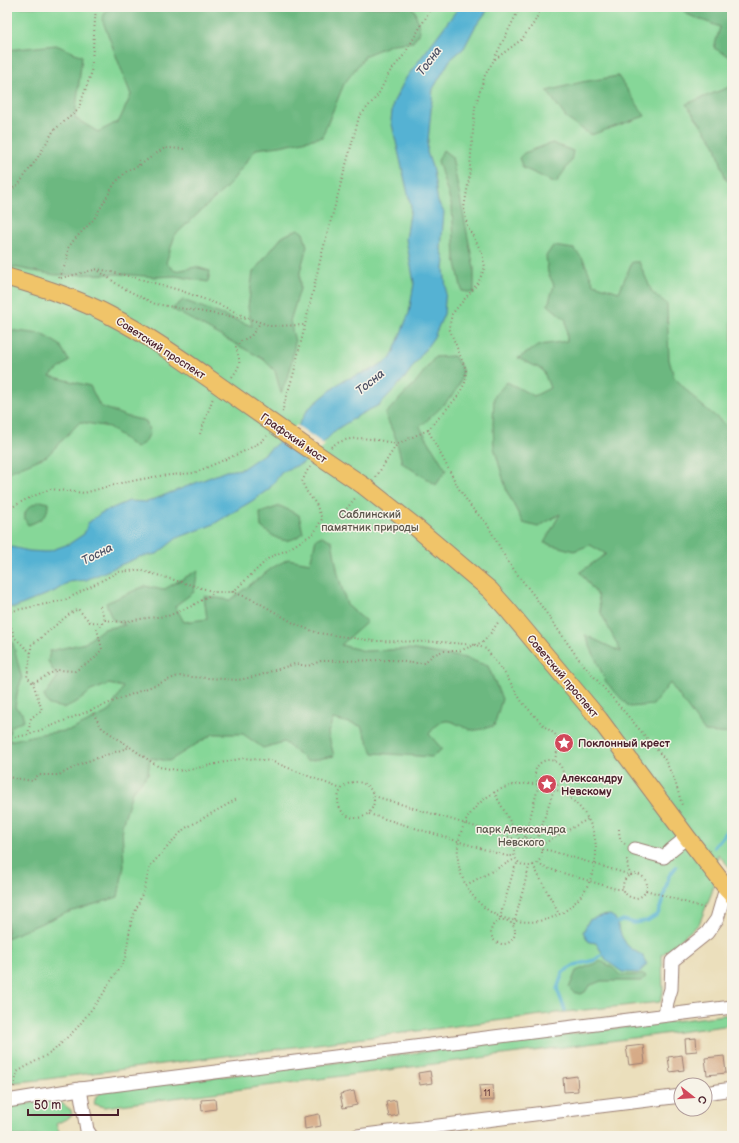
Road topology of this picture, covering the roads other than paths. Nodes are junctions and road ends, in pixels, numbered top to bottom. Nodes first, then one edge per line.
1 (7, 277) edge
2 (223, 387) joint
3 (365, 488) joint
4 (687, 837) junction
5 (635, 849) dead end
6 (729, 891) edge
7 (732, 1008) edge
8 (665, 1015) junction
9 (80, 1089) junction
10 (732, 1089) edge
11 (713, 1092) edge
12 (673, 1097) edge
13 (7, 1101) edge
14 (91, 1136) edge
15 (357, 1136) edge

1 - 2 main road, Советский проспект
2 - 3 main road, Графский мост, bridge
3 - 4 main road, Советский проспект
4 - 5 street
4 - 6 main road, Советский проспект
6 - 8 street
7 - 8 street
8 - 9 street
9 - 13 street
9 - 14 street
10 - 11 street
12 - 15 street

